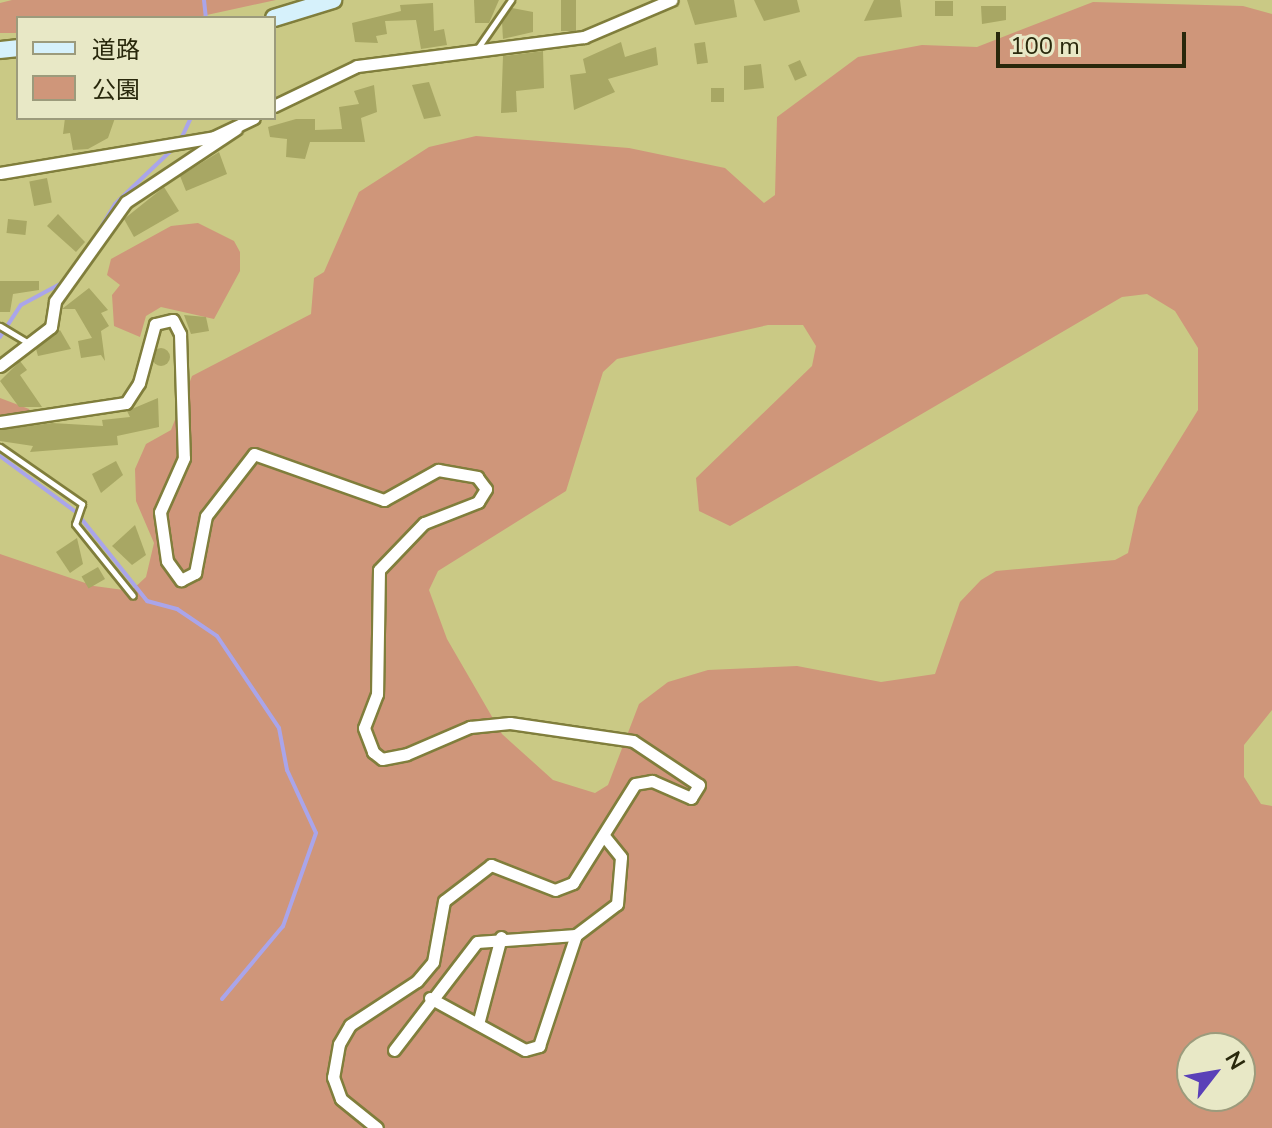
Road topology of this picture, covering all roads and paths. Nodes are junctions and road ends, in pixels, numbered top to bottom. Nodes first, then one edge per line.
1 (333, 0) edge
2 (511, 0) edge
3 (671, 0) edge
4 (276, 17) edge
5 (476, 50) junction
6 (276, 105) edge
7 (251, 120) edge
8 (236, 129) junction
9 (0, 173) edge
10 (0, 326) edge
11 (27, 342) junction
12 (0, 366) edge
13 (0, 422) edge
14 (0, 447) edge
15 (133, 596) dead end
16 (604, 836) junction
17 (576, 935) junction
18 (501, 937) junction
19 (430, 998) junction
20 (478, 1024) junction
21 (394, 1050) dead end
22 (377, 1128) edge

1 - 4 main road
2 - 5 lane
3 - 5 street
5 - 6 street
7 - 8 street
8 - 9 street
8 - 11 street
10 - 11 lane
11 - 12 street
13 - 16 street
14 - 15 lane
16 - 17 street
16 - 22 street
17 - 18 street
17 - 20 street
18 - 19 street
18 - 20 street
19 - 20 street
19 - 21 street

